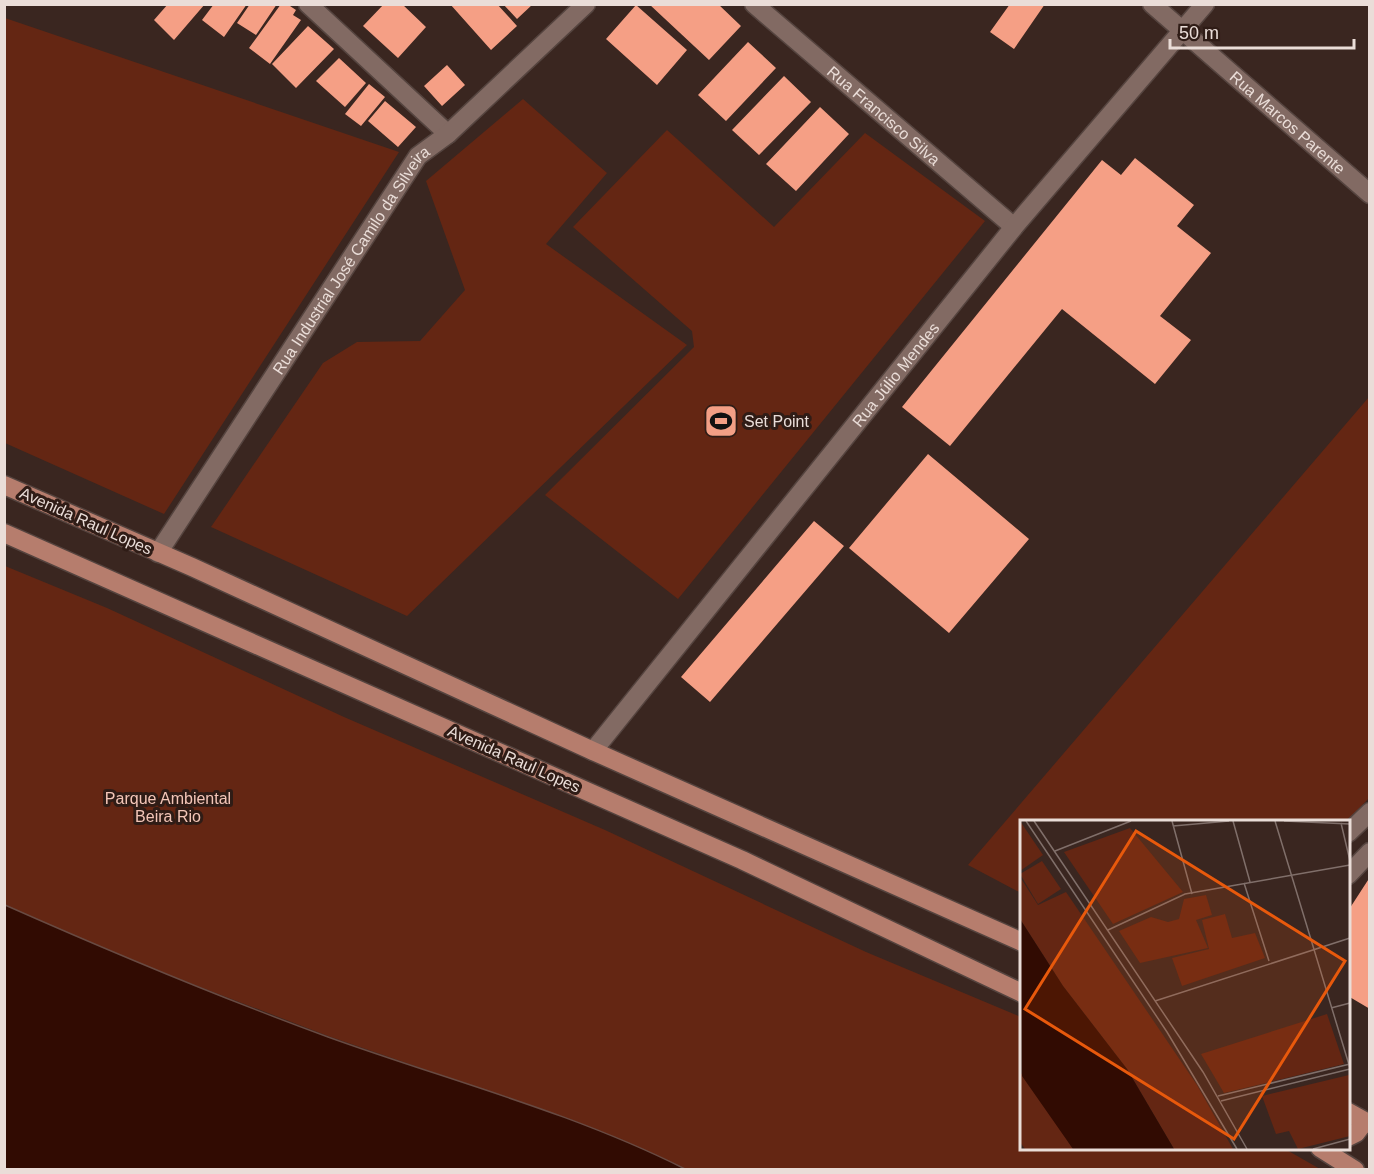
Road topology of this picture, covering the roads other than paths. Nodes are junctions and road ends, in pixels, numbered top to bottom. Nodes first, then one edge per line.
1 (308, 4) edge
2 (586, 4) edge
3 (754, 4) edge
4 (1152, 4) edge
5 (1205, 4) edge
6 (1181, 29) junction
7 (448, 134) junction
8 (1370, 194) edge
9 (1014, 227) junction
10 (4, 485) edge
11 (4, 533) edge
12 (158, 553) junction
13 (593, 751) junction
14 (1370, 812) edge
15 (1350, 831) edge
16 (1370, 852) edge
17 (1350, 873) edge
18 (1020, 941) edge
19 (1020, 992) edge
20 (1350, 1113) edge
21 (1367, 1123) edge
22 (1350, 1136) edge
23 (1322, 1150) edge
24 (1355, 1170) edge

1 - 7 street
2 - 7 street, Rua Industrial José Camilo da Silveira
3 - 9 street, Rua Francisco Silva
4 - 6 street, Rua Marcos Parente
5 - 6 street, Rua Júlio Mendes
6 - 8 street, Rua Marcos Parente
6 - 9 street, Rua Júlio Mendes
7 - 12 street, Rua Industrial José Camilo da Silveira
9 - 13 street, Rua Júlio Mendes
10 - 12 main road, Avenida Raul Lopes
11 - 19 main road, Avenida Raul Lopes
12 - 13 main road, Avenida Raul Lopes
13 - 18 main road, Avenida Raul Lopes
14 - 15 street
16 - 17 street
20 - 21 main road
21 - 22 main road
23 - 24 main road

